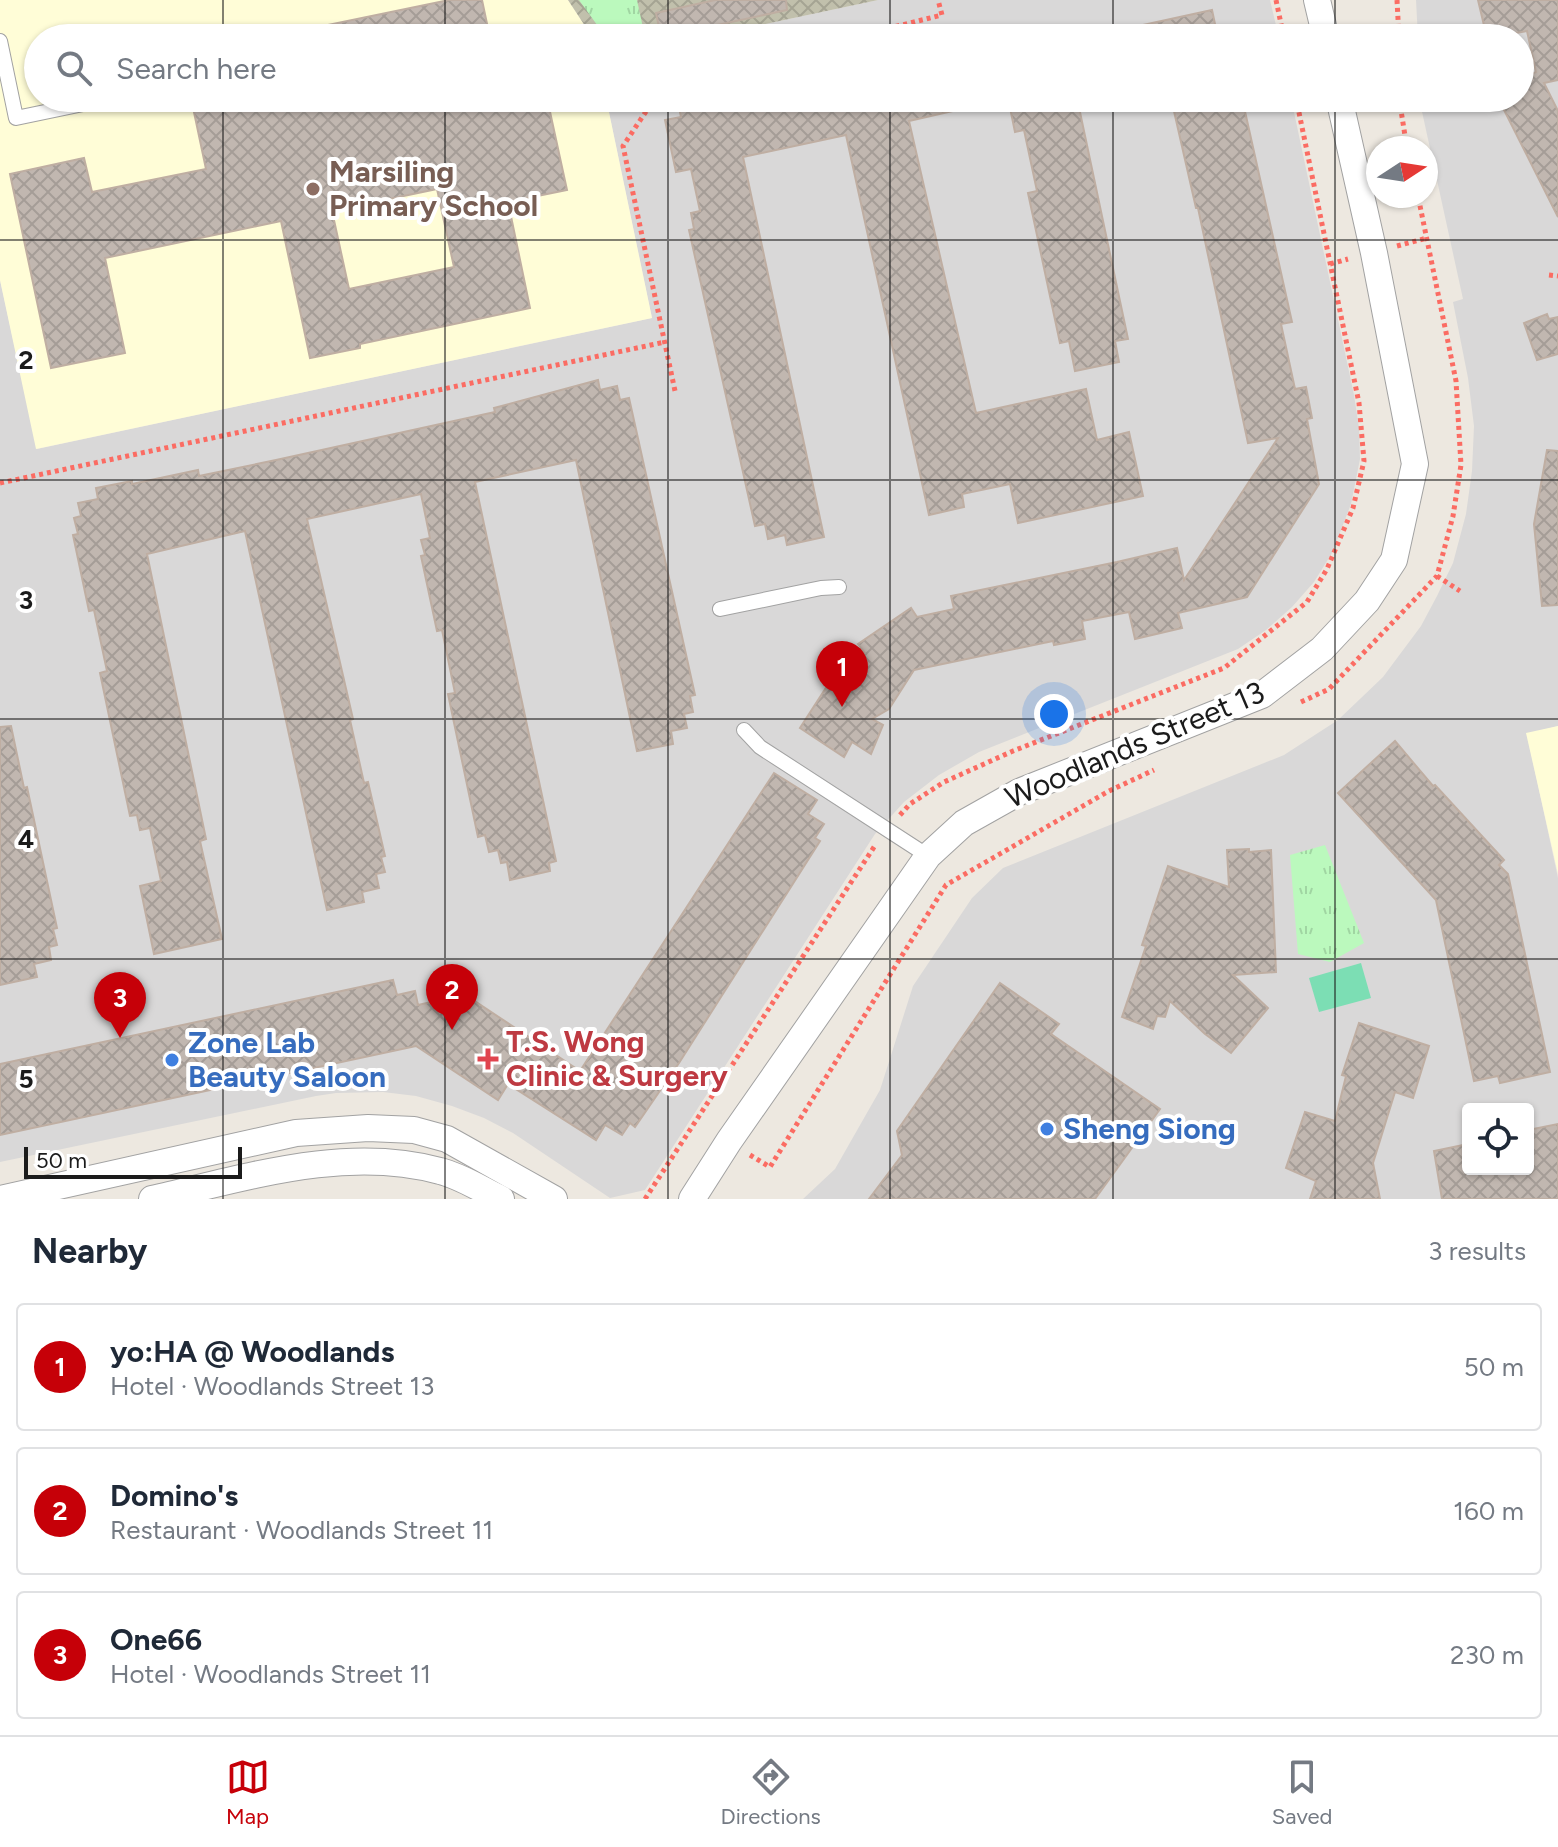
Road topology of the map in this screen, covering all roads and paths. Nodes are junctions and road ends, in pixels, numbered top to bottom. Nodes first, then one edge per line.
1 (938, 0) edge
2 (1276, 0) edge
3 (1317, 0) edge
4 (1397, 0) edge
5 (906, 24) edge
6 (1281, 24) edge
7 (1323, 24) edge
8 (1398, 24) edge
9 (0, 41) edge
10 (45, 112) edge
11 (646, 112) edge
12 (1299, 112) edge
13 (1342, 112) edge
14 (1401, 112) edge
15 (1405, 136) edge
16 (1421, 208) edge
17 (1427, 238) dead end
18 (1549, 275) dead end
19 (1558, 276) edge
20 (665, 342) junction
21 (675, 391) dead end
22 (0, 483) edge
23 (1437, 576) dead end
24 (839, 587) dead end
25 (1460, 591) dead end
26 (720, 609) dead end
27 (744, 730) dead end
28 (886, 829) junction
29 (928, 856) junction
30 (0, 1199) edge
31 (152, 1199) edge
32 (501, 1199) edge
33 (554, 1199) edge
34 (645, 1199) edge
35 (692, 1199) edge

1 - 5 path
2 - 6 path
3 - 7 street
4 - 8 path
9 - 10 lane
11 - 20 path
12 - 28 path
13 - 29 street, Woodlands Street 13
14 - 15 path
16 - 17 path
18 - 19 path
20 - 21 path
20 - 22 path
23 - 25 path
24 - 26 lane
27 - 28 lane
28 - 29 lane
28 - 34 path
29 - 35 street, Woodlands Street 13
30 - 33 street
31 - 32 street

